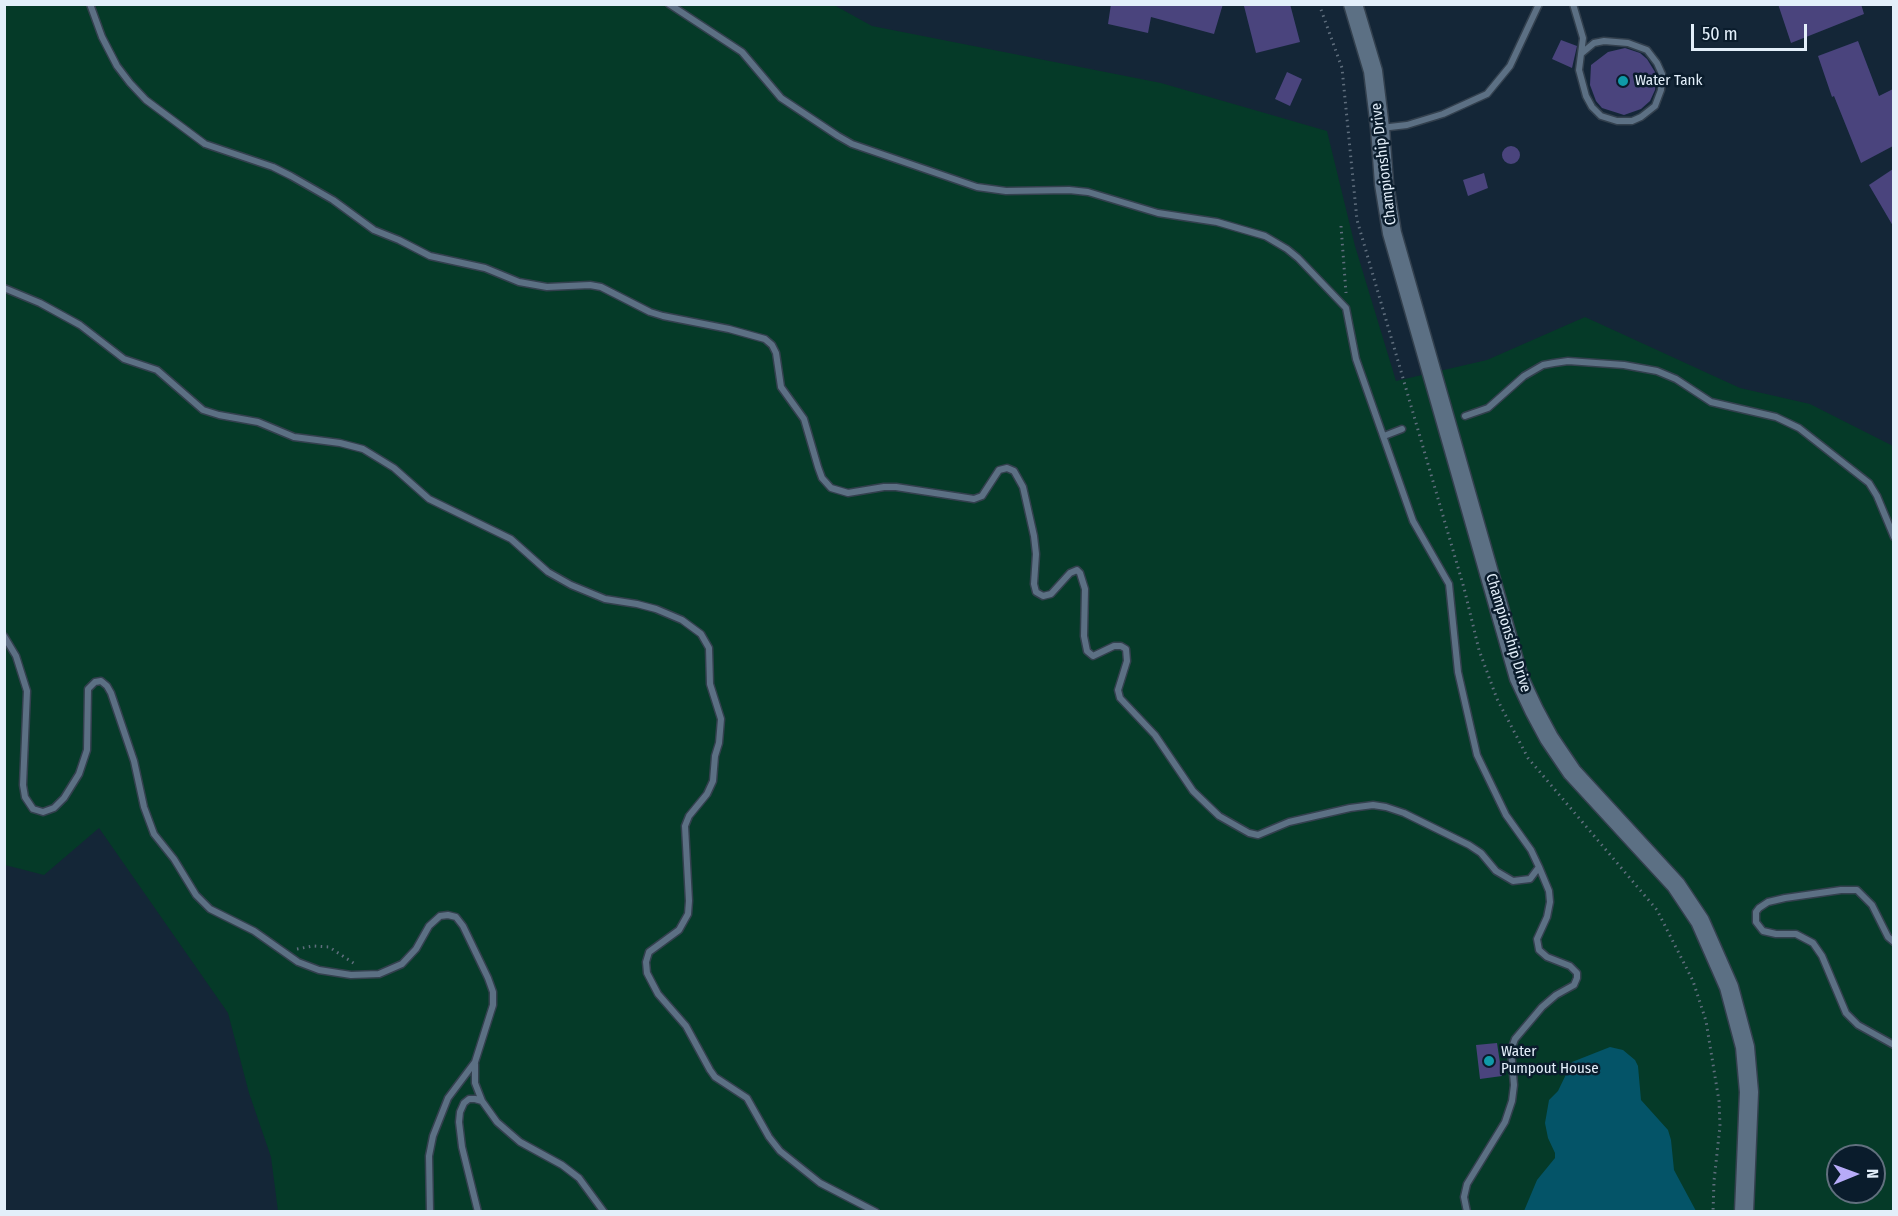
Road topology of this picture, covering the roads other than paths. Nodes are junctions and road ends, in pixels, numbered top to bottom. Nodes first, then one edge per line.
1 (90, 4) edge
2 (669, 4) edge
3 (1353, 4) edge
4 (1539, 4) edge
5 (1573, 4) edge
6 (1582, 53) junction
7 (1380, 128) junction
8 (4, 288) edge
9 (1465, 416) dead end
10 (1402, 429) dead end
11 (1384, 436) junction
12 (1893, 537) edge
13 (4, 636) edge
14 (1539, 867) junction
15 (1893, 942) edge
16 (1893, 1045) edge
17 (475, 1062) junction
18 (482, 1101) junction
19 (430, 1212) edge
20 (478, 1212) edge
21 (604, 1212) edge
22 (876, 1212) edge
23 (1467, 1212) edge
24 (1744, 1212) edge

1 - 14 lane
2 - 11 lane
3 - 7 street, Championship Drive
4 - 7 lane
5 - 6 lane
6 - 6 lane
7 - 24 street, Championship Drive
8 - 22 lane
9 - 12 lane
10 - 11 lane
11 - 14 lane
13 - 17 lane
14 - 23 lane
15 - 16 lane
17 - 18 lane
17 - 19 lane
18 - 20 lane
18 - 21 lane

